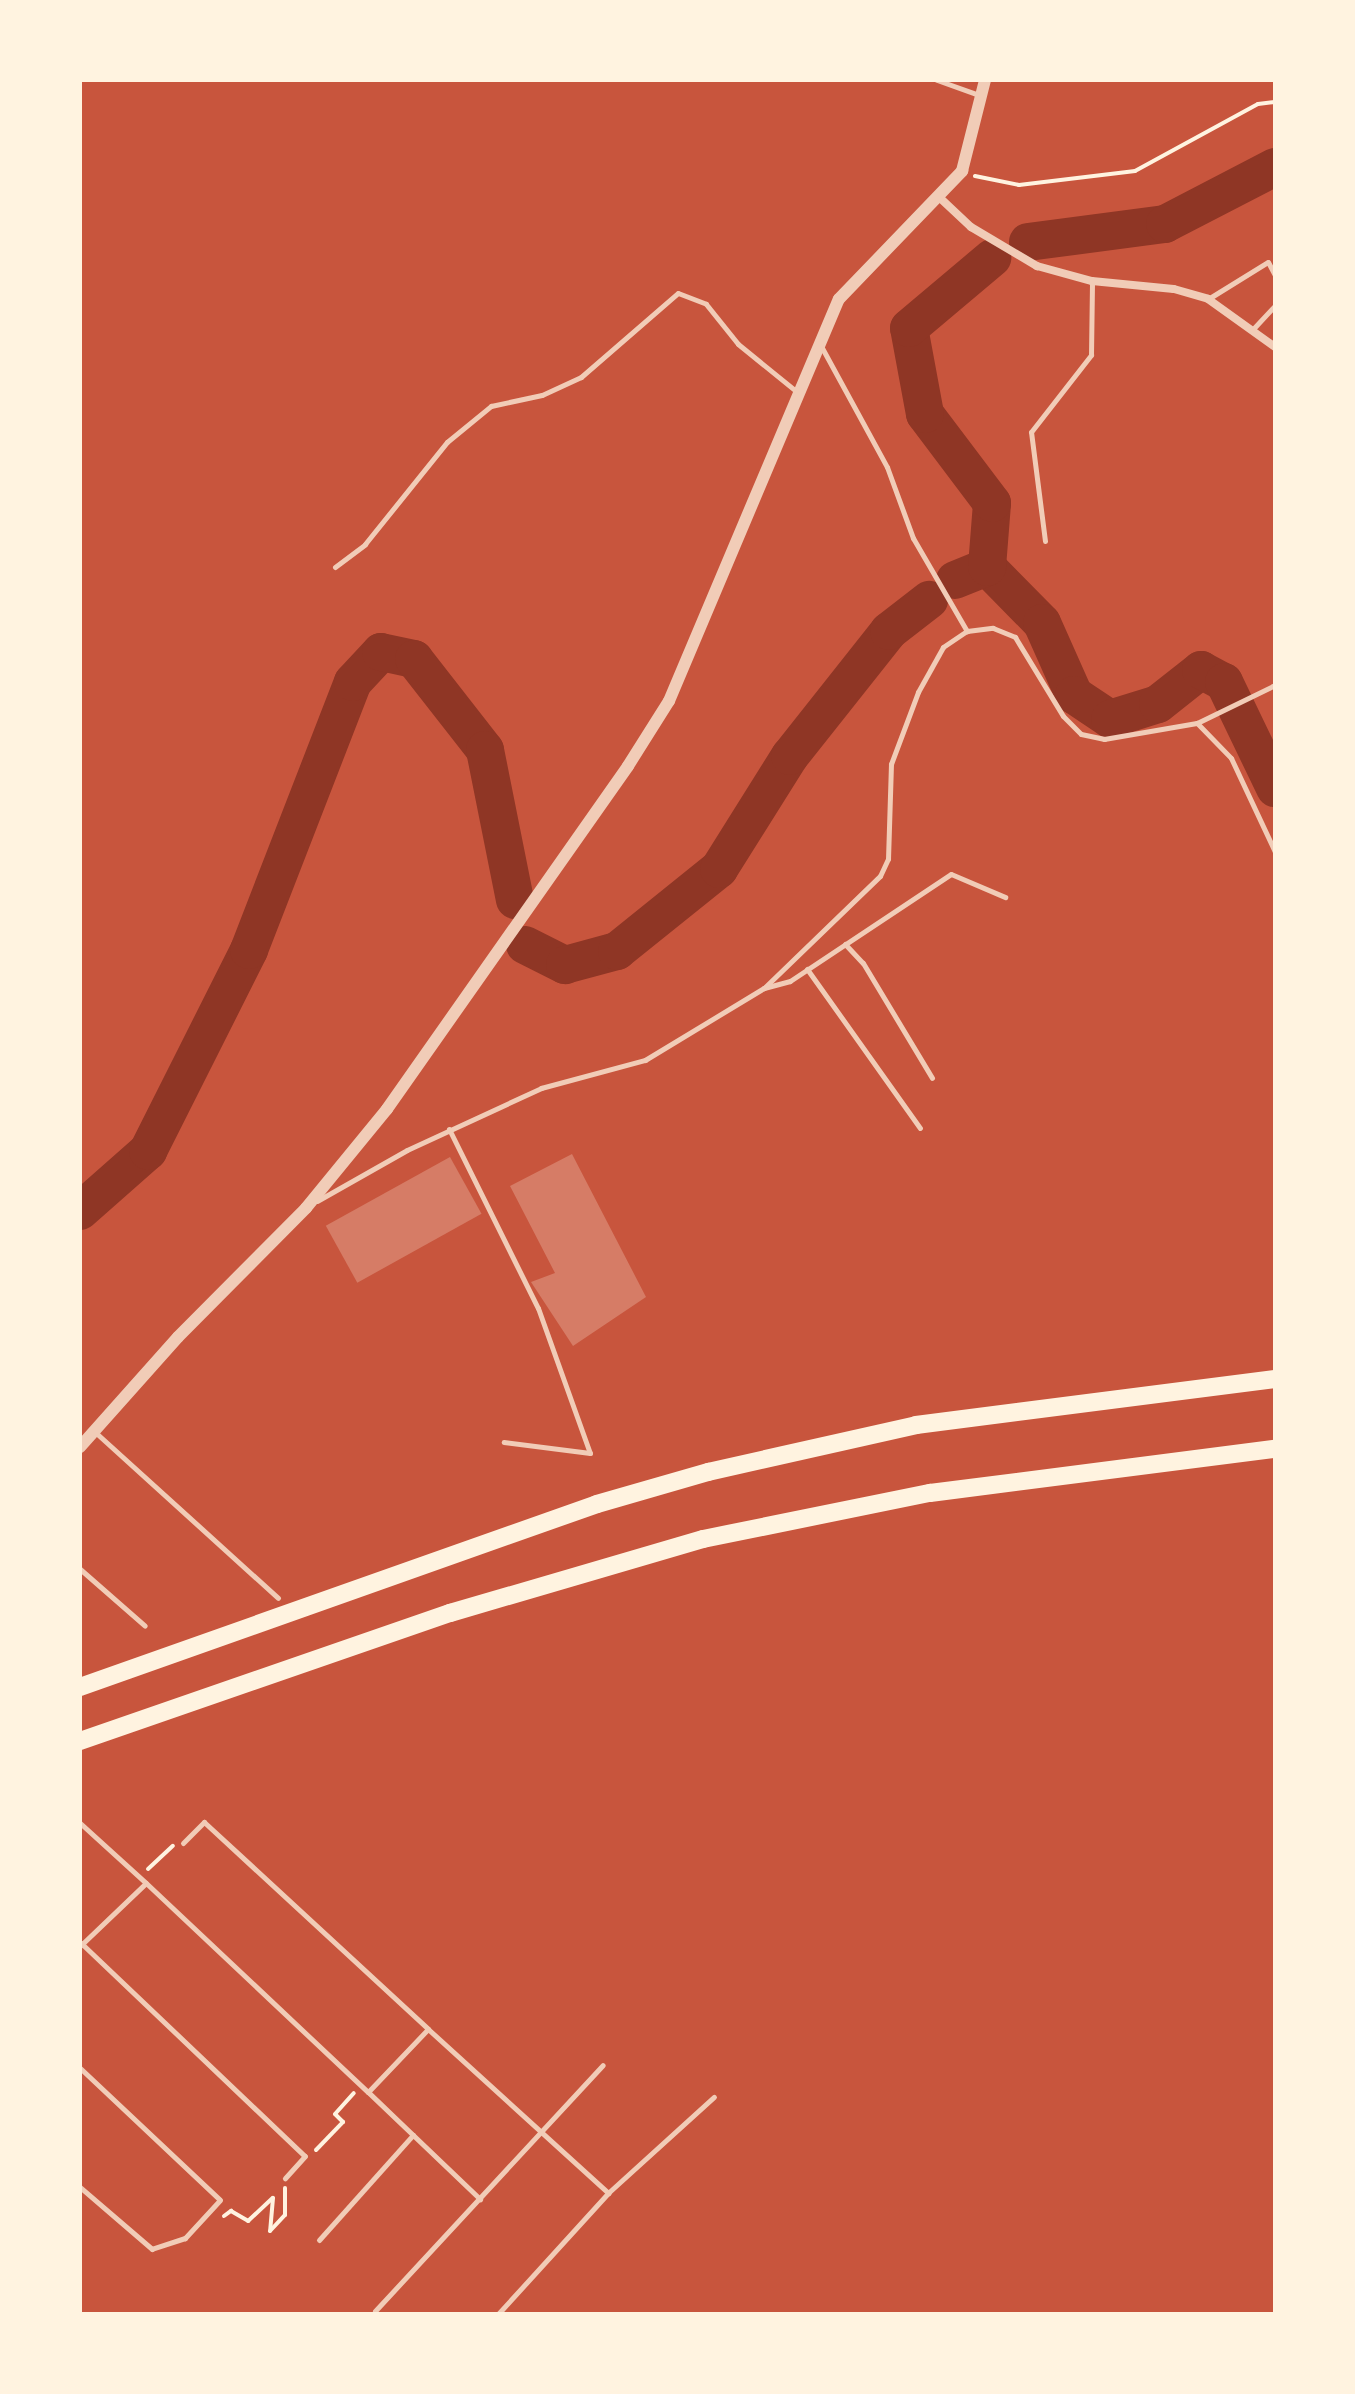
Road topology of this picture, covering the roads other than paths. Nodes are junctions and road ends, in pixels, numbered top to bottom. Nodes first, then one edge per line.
1 (937, 80) edge
2 (985, 80) edge
3 (980, 95) junction
4 (939, 197) junction
5 (1275, 275) edge
6 (1092, 281) junction
7 (1208, 299) junction
8 (1275, 305) edge
9 (1253, 329) junction
10 (819, 342) junction
11 (1275, 347) edge
12 (798, 392) junction
13 (1045, 541) dead end
14 (335, 567) dead end
15 (967, 631) junction
16 (1275, 685) edge
17 (1197, 723) junction
18 (1275, 850) edge
19 (1005, 897) dead end
20 (845, 944) junction
21 (807, 969) junction
22 (764, 988) junction
23 (932, 1078) dead end
24 (920, 1128) dead end
25 (449, 1129) junction
26 (306, 1208) junction
27 (1275, 1379) edge
28 (95, 1431) junction
29 (504, 1442) dead end
30 (80, 1447) edge
31 (1275, 1449) edge
32 (80, 1569) edge
33 (278, 1598) dead end
34 (145, 1626) dead end
35 (80, 1687) edge
36 (80, 1741) edge
37 (80, 1823) edge
38 (183, 1843) road end
39 (146, 1883) junction
40 (81, 1944) edge
41 (428, 2029) junction
42 (603, 2065) dead end
43 (80, 2068) edge
44 (368, 2092) junction
45 (714, 2097) dead end
46 (541, 2132) junction
47 (413, 2135) junction
48 (285, 2178) road end
49 (80, 2187) edge
50 (608, 2193) junction
51 (480, 2199) junction
52 (319, 2240) dead end
53 (375, 2311) dead end
54 (498, 2314) edge

1 - 3 lane
2 - 3 street
3 - 4 street
4 - 6 street
4 - 10 street
5 - 7 lane
6 - 7 street
6 - 13 lane
7 - 9 street
8 - 9 lane
9 - 11 street
10 - 12 street
10 - 15 lane
12 - 14 lane
12 - 26 street
15 - 17 lane
15 - 22 lane
16 - 17 lane
17 - 18 lane
19 - 20 lane
20 - 21 lane
20 - 23 lane
21 - 22 lane
21 - 24 lane
22 - 25 lane
25 - 26 lane
25 - 29 lane
26 - 28 street
27 - 35 highway
28 - 30 street
28 - 33 lane
31 - 36 highway
32 - 34 lane
37 - 39 lane
38 - 41 lane
39 - 40 lane
39 - 44 lane
40 - 48 lane
41 - 44 lane
41 - 46 lane
42 - 46 lane
43 - 49 lane
44 - 47 lane
45 - 50 lane
46 - 50 lane
46 - 51 lane
47 - 51 lane
47 - 52 lane
50 - 54 lane
51 - 53 lane

